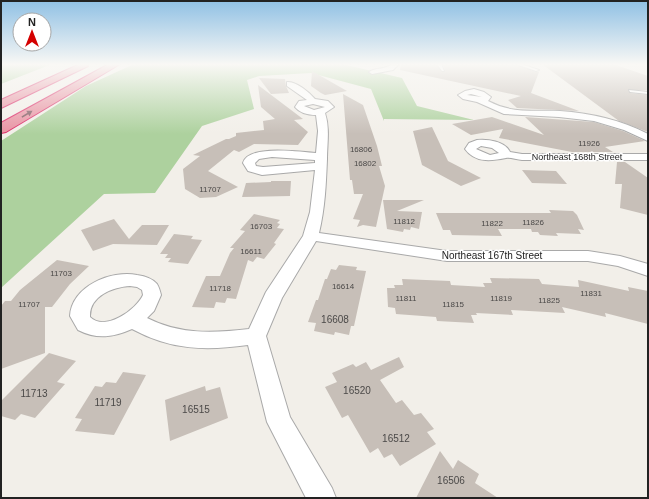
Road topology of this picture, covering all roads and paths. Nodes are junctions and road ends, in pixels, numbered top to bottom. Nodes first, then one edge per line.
1 (27, 87) edge
2 (30, 87) edge
3 (32, 87) edge
4 (74, 87) edge
5 (295, 87) edge
6 (630, 91) dead end
7 (648, 93) edge
8 (4, 99) edge
9 (478, 100) dead end
10 (1, 108) edge
11 (1, 129) edge
12 (648, 138) edge
13 (505, 154) dead end
14 (648, 157) edge
15 (321, 161) junction
16 (312, 236) junction
17 (648, 270) edge
18 (133, 320) dead end
19 (256, 336) junction
20 (322, 498) edge

1 - 8 highway
2 - 8 highway
3 - 8 highway
11 -> 4 highway
5 - 15 street
6 - 7 lane
8 - 10 highway
9 - 12 street
13 - 14 street, Northeast 168th Street
15 - 15 street
15 - 16 street
16 - 17 street, Northeast 167th Street
16 - 19 street
18 - 19 street
19 - 20 street

